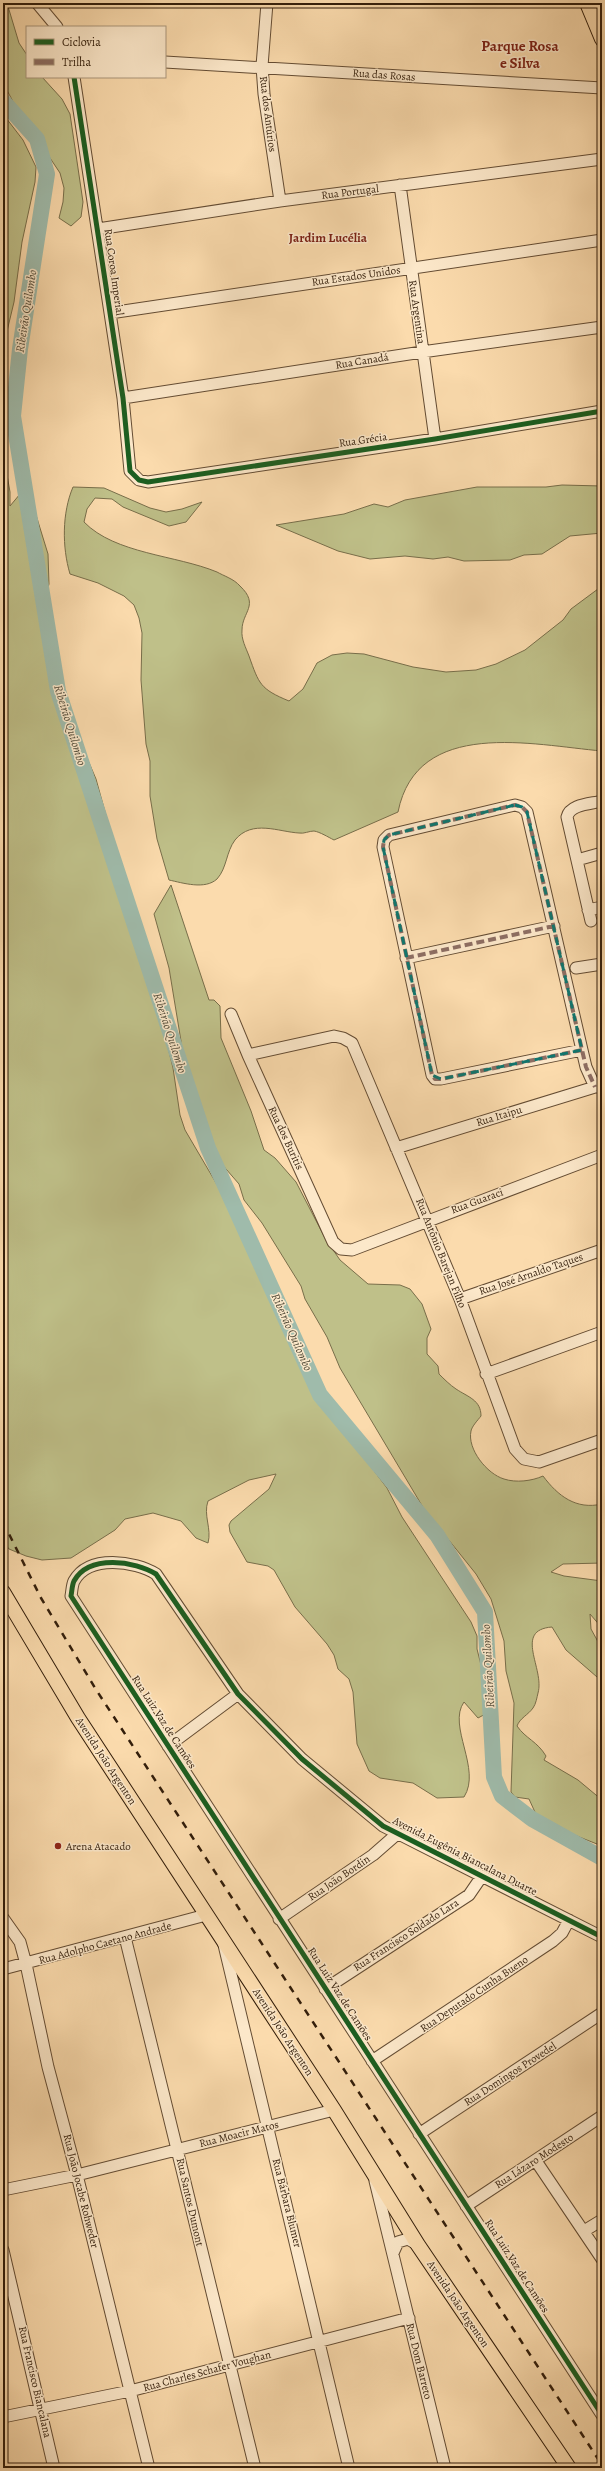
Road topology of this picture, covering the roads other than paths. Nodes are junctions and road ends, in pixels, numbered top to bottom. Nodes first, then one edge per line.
1 (37, 3) edge
2 (267, 3) edge
3 (587, 3) edge
4 (56, 26) edge
5 (602, 39) edge
6 (166, 62) edge
7 (262, 66) junction
8 (74, 78) edge
9 (602, 88) edge
10 (602, 159) edge
11 (400, 185) junction
12 (280, 200) junction
13 (98, 229) junction
14 (602, 240) edge
15 (410, 268) junction
16 (110, 313) junction
17 (602, 327) edge
18 (422, 352) junction
19 (123, 398) junction
20 (602, 411) edge
21 (435, 439) junction
22 (130, 471) joint
23 (602, 801) edge
24 (602, 853) edge
25 (577, 860) junction
26 (602, 907) edge
27 (554, 926) junction
28 (406, 958) junction
29 (602, 965) edge
30 (576, 968) dead end
31 (232, 1014) dead end
32 (582, 1050) junction
33 (248, 1055) junction
34 (599, 1087) edge
35 (396, 1148) junction
36 (602, 1154) edge
37 (428, 1220) junction
38 (352, 1250) joint
39 (602, 1250) edge
40 (460, 1299) junction
41 (602, 1332) edge
42 (486, 1374) junction
43 (602, 1440) edge
44 (74, 1581) joint
45 (3, 1592) edge
46 (7, 1609) edge
47 (238, 1694) junction
48 (168, 1746) junction
49 (397, 1834) junction
50 (482, 1876) junction
51 (206, 1915) junction
52 (3, 1918) edge
53 (279, 1918) junction
54 (569, 1920) junction
55 (125, 1937) junction
56 (602, 1937) edge
57 (222, 1939) junction
58 (26, 1964) junction
59 (3, 1969) edge
60 (325, 1989) junction
61 (602, 2013) edge
62 (372, 2061) junction
63 (334, 2110) junction
64 (602, 2116) edge
65 (268, 2127) junction
66 (418, 2134) junction
67 (178, 2149) junction
68 (536, 2161) junction
69 (77, 2175) junction
70 (374, 2176) junction
71 (3, 2190) edge
72 (466, 2206) junction
73 (602, 2220) edge
74 (584, 2231) junction
75 (418, 2245) junction
76 (3, 2250) edge
77 (393, 2254) junction
78 (602, 2259) edge
79 (409, 2318) junction
80 (320, 2342) junction
81 (229, 2364) junction
82 (130, 2391) junction
83 (41, 2409) junction
84 (602, 2415) edge
85 (3, 2418) edge
86 (54, 2468) edge
87 (149, 2468) edge
88 (254, 2468) edge
89 (349, 2468) edge
90 (445, 2468) edge
91 (569, 2468) edge

1 - 4 street
2 - 7 street, Rua dos Antúrios
3 - 5 main road
6 - 7 street, Rua das Rosas
7 - 9 street, Rua das Rosas
7 - 12 street, Rua dos Antúrios
8 - 13 street, Rua Coroa Imperial
10 - 11 street, Rua Portugal
11 - 12 street, Rua Portugal
11 - 15 street, Rua Argentina
12 - 13 street, Rua Portugal
13 - 16 street, Rua Coroa Imperial
14 - 15 street, Rua Estados Unidos
15 - 16 street, Rua Estados Unidos
15 - 18 street, Rua Argentina
16 - 19 street, Rua Coroa Imperial
17 - 18 street, Rua Canadá
18 - 19 street, Rua Canadá
18 - 21 street, Rua Argentina
19 - 22 street, Rua Coroa Imperial
20 - 21 street, Rua Grécia
21 - 22 street, Rua Grécia
23 - 25 street
24 - 25 street
25 - 26 street
27 - 28 street
27 - 28 street
27 - 32 street
28 - 32 street
29 - 30 street
31 - 33 street, Rua dos Buritis
32 - 34 street
33 - 35 street, Rua Antônio Barejan Filho
33 - 38 street, Rua dos Buritis
34 - 35 street, Rua Itaipu
35 - 37 street, Rua Antônio Barejan Filho
36 - 37 street, Rua Guaraci
37 - 38 street, Rua Guaraci
37 - 40 street, Rua Antônio Barejan Filho
39 - 40 street, Rua José Arnaldo Taques
40 - 42 street, Rua Antônio Barejan Filho
41 - 42 street
42 - 43 street, Rua Antônio Barejan Filho
44 - 47 street, Avenida Eugênia Biancalana Duarte
44 - 48 street, Rua Luiz Vaz de Camões
45 - 46 main road, Avenida João Argenton
46 - 51 main road, Avenida João Argenton
47 - 48 street
47 - 49 street, Avenida Eugênia Biancalana Duarte
48 - 53 street, Rua Luiz Vaz de Camões
49 - 50 street, Avenida Eugênia Biancalana Duarte
49 - 53 street, Rua João Bordin
50 - 54 street, Avenida Eugênia Biancalana Duarte
50 - 60 street, Rua Francisco Soldado Lara
51 - 55 street, Rua Adolpho Caetano Andrade
51 - 57 main road, Avenida João Argenton
52 - 58 street, Rua João Jocabe Rohweder
53 - 60 street, Rua Luiz Vaz de Camões
54 - 56 street, Avenida Eugênia Biancalana Duarte
54 - 62 street, Rua Deputado Cunha Bueno
55 - 58 street, Rua Adolpho Caetano Andrade
55 - 67 street, Rua Santos Dumont
57 - 63 main road, Avenida João Argenton
57 - 65 street, Rua Bárbara Blumer
58 - 59 street, Rua Adolpho Caetano Andrade
58 - 69 street, Rua João Jocabe Rohweder
60 - 62 street, Rua Luiz Vaz de Camões
61 - 66 street, Rua Domingos Provedel
62 - 66 street, Rua Luiz Vaz de Camões
63 - 65 street, Rua Moacir Matos
63 - 70 main road, Avenida João Argenton
64 - 68 street, Rua Lázaro Modesto
65 - 67 street, Rua Moacir Matos
65 - 80 street, Rua Bárbara Blumer
66 - 72 street, Rua Luiz Vaz de Camões
67 - 69 street, Rua Moacir Matos
67 - 81 street, Rua Santos Dumont
68 - 72 street, Rua Lázaro Modesto
68 - 74 street
69 - 71 street, Rua Moacir Matos
69 - 82 street, Rua João Jocabe Rohweder
70 - 75 main road, Avenida João Argenton
70 - 77 street, Rua Dom Barreto
72 - 84 street, Rua Luiz Vaz de Camões
73 - 74 street
74 - 78 street
75 - 77 street
75 - 91 main road, Avenida João Argenton
76 - 83 street, Rua Francisco Biancalana
77 - 79 street, Rua Dom Barreto
79 - 80 street, Rua Charles Schafer Voughan
79 - 90 street, Rua Dom Barreto
80 - 81 street, Rua Charles Schafer Voughan
80 - 89 street, Rua Bárbara Blumer
81 - 82 street, Rua Charles Schafer Voughan
81 - 88 street, Rua Santos Dumont
82 - 83 street, Rua Charles Schafer Voughan
82 - 87 street, Rua João Jocabe Rohweder
83 - 85 street, Rua Charles Schafer Voughan
83 - 86 street, Rua Francisco Biancalana

